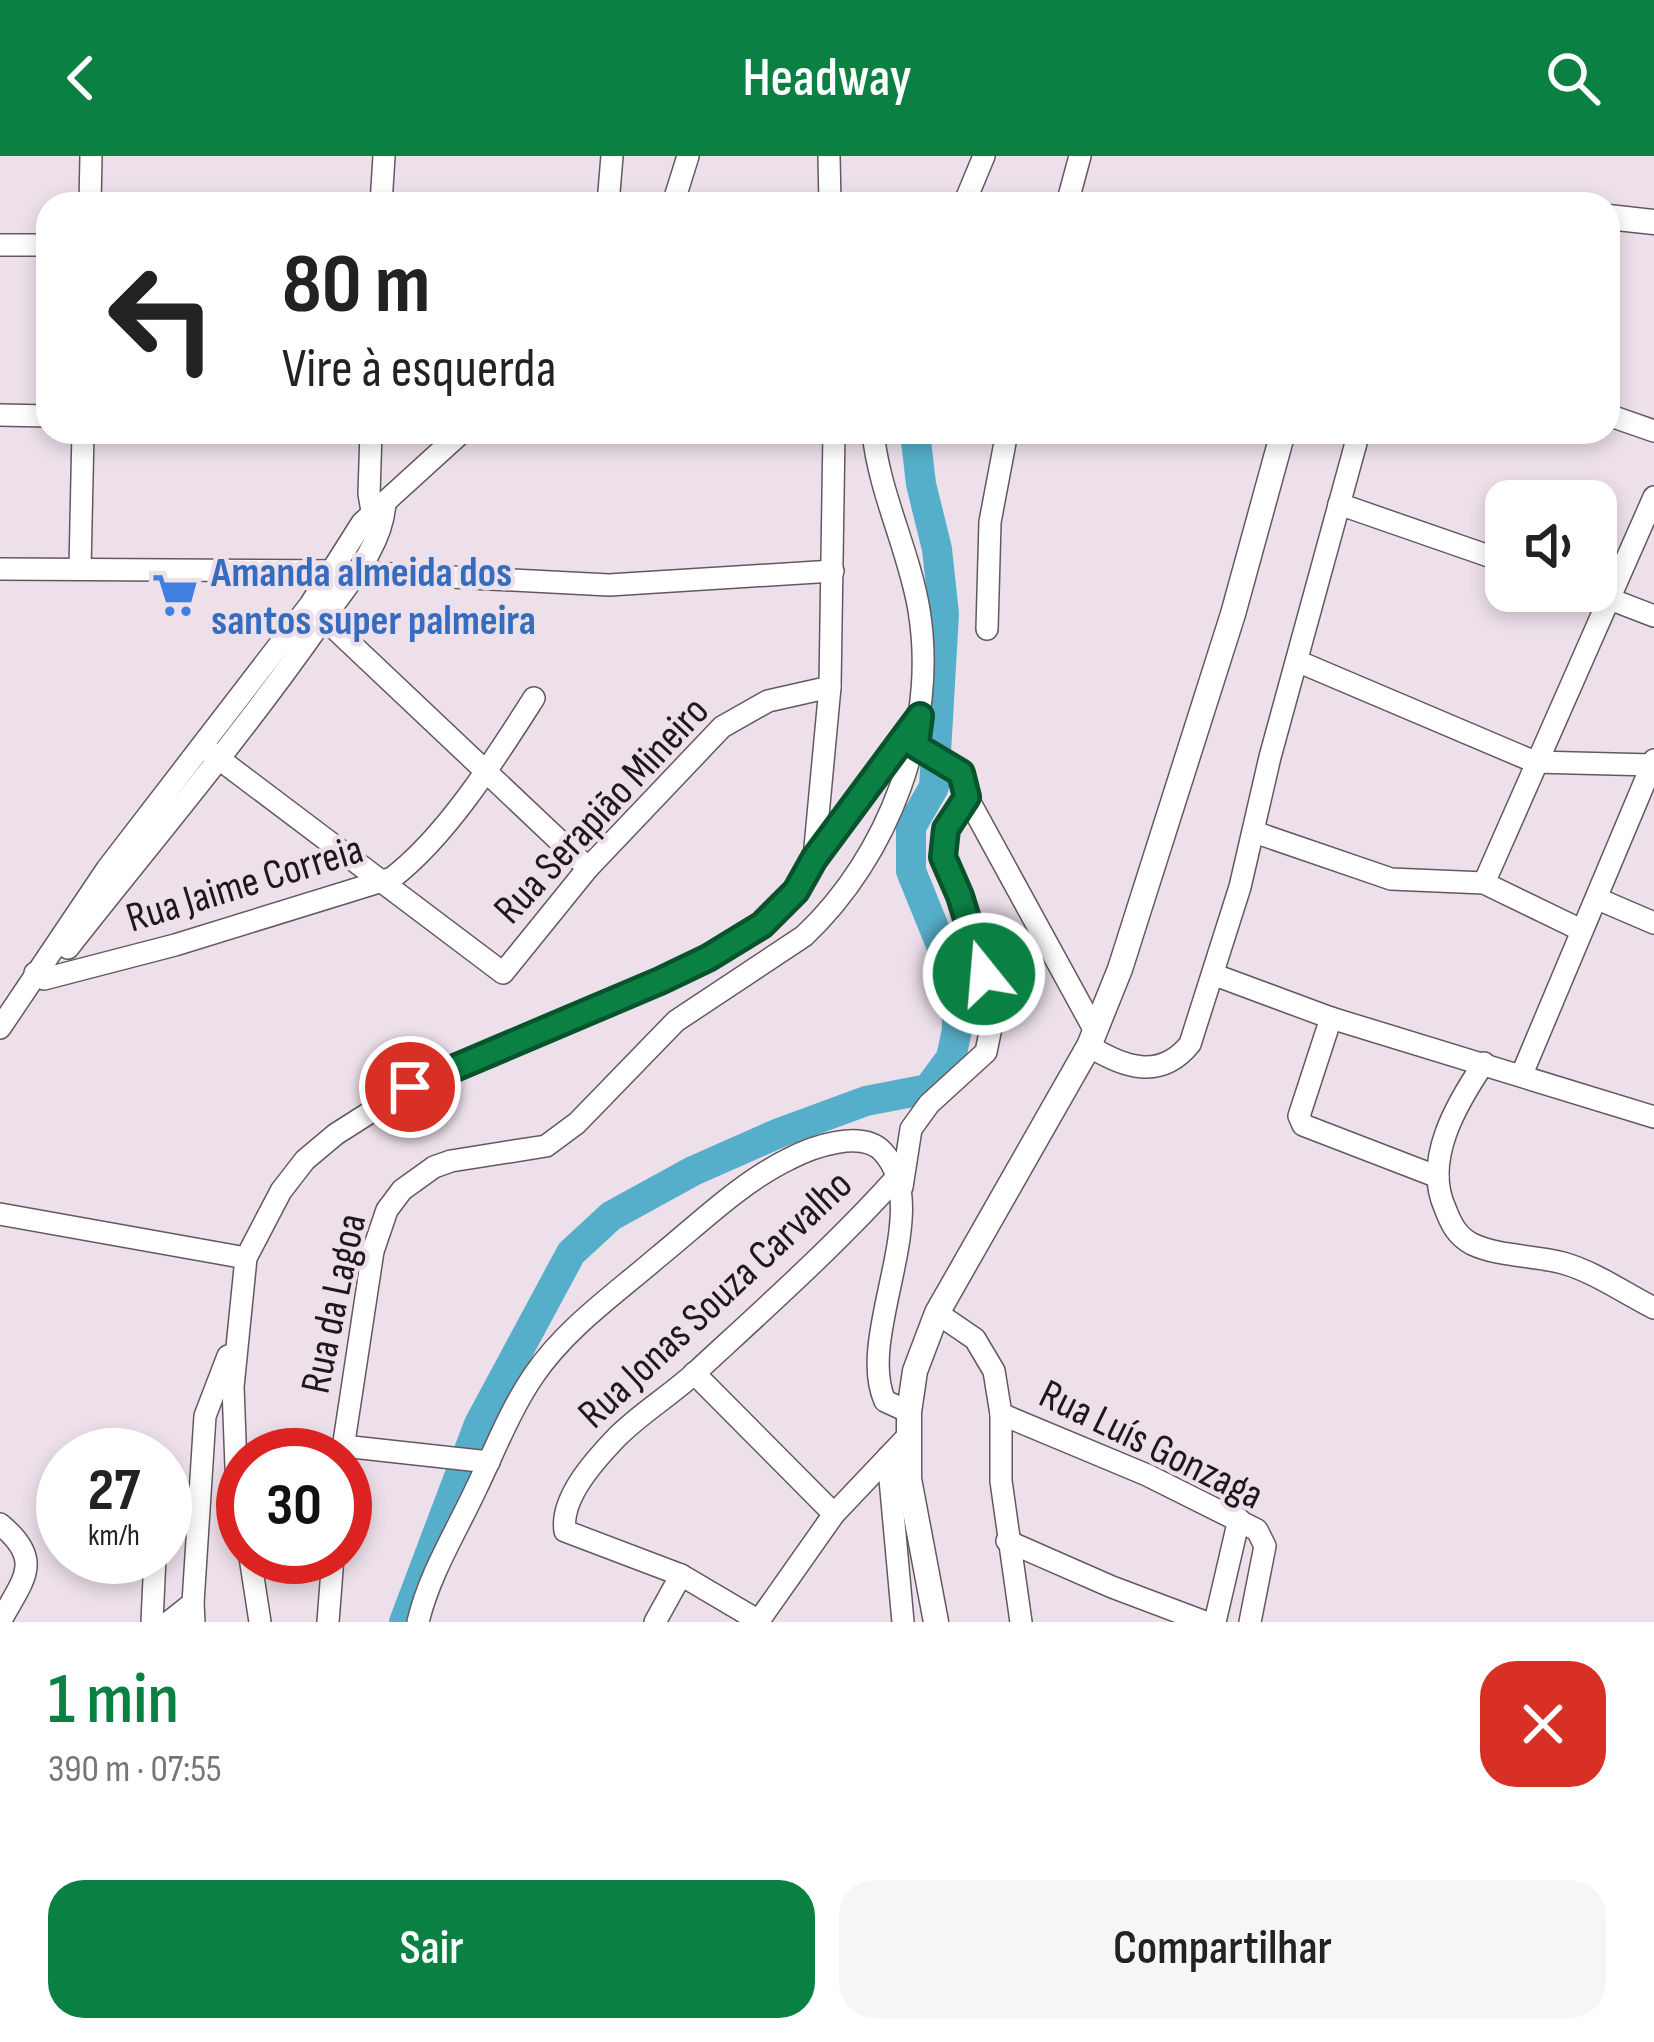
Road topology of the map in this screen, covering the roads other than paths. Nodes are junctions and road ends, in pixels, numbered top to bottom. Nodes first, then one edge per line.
1 (92, 156) edge
2 (384, 156) edge
3 (613, 156) edge
4 (688, 156) edge
5 (829, 156) edge
6 (984, 156) edge
7 (1080, 156) edge
8 (90, 192) edge
9 (382, 192) edge
10 (609, 192) edge
11 (677, 192) edge
12 (830, 192) edge
13 (969, 192) edge
14 (1070, 192) edge
15 (1620, 218) edge
16 (1654, 222) edge
17 (36, 244) edge
18 (0, 245) edge
19 (0, 416) edge
20 (36, 416) edge
21 (1620, 419) edge
22 (1654, 431) edge
23 (83, 444) edge
24 (372, 444) edge
25 (449, 444) edge
26 (834, 444) edge
27 (876, 444) edge
28 (1005, 444) edge
29 (1279, 444) edge
30 (1356, 444) edge
31 (1654, 497) edge
32 (1339, 504) junction
33 (378, 516) junction
34 (1485, 555) edge
35 (1617, 564) edge
36 (80, 568) junction
37 (0, 569) edge
38 (833, 571) junction
39 (345, 572) junction
40 (1617, 602) edge
41 (317, 612) junction
42 (1593, 612) edge
43 (1654, 616) edge
44 (987, 629) dead end
45 (1297, 661) junction
46 (830, 687) junction
47 (534, 698) dead end
48 (920, 716) junction
49 (916, 746) junction
50 (211, 752) junction
51 (1535, 762) junction
52 (1653, 762) edge
53 (485, 774) junction
54 (967, 797) junction
55 (1254, 832) junction
56 (814, 859) junction
57 (588, 868) junction
58 (383, 883) junction
59 (1484, 884) junction
60 (1598, 899) junction
61 (1654, 923) edge
62 (1581, 930) junction
63 (1214, 975) junction
64 (40, 976) junction
65 (1331, 1018) junction
66 (4, 1022) edge
67 (1092, 1039) junction
68 (1484, 1063) junction
69 (1522, 1074) junction
70 (1654, 1117) edge
71 (1438, 1177) junction
72 (898, 1187) junction
73 (0, 1214) edge
74 (246, 1258) junction
75 (1654, 1308) edge
76 (937, 1313) junction
77 (237, 1336) junction
78 (694, 1373) junction
79 (1000, 1414) junction
80 (908, 1424) junction
81 (236, 1428) edge
82 (345, 1428) edge
83 (372, 1452) edge
84 (888, 1457) junction
85 (489, 1462) junction
86 (834, 1514) junction
87 (1239, 1520) junction
88 (0, 1524) edge
89 (1007, 1541) junction
90 (681, 1575) junction
91 (154, 1584) edge
92 (254, 1584) edge
93 (331, 1584) edge
94 (194, 1612) edge
95 (0, 1622) edge
96 (152, 1622) edge
97 (169, 1622) edge
98 (260, 1622) edge
99 (328, 1622) edge
100 (418, 1622) edge
101 (656, 1622) edge
102 (759, 1622) edge
103 (903, 1622) edge
104 (936, 1622) edge
105 (1021, 1622) edge
106 (1205, 1622) edge
107 (1216, 1622) edge
108 (1250, 1622) edge

1 - 8 street
2 - 9 street
3 - 10 street
4 - 11 street
5 - 12 street
6 - 13 street
7 - 14 street
15 - 16 main road
17 - 18 street
19 - 20 street
21 - 22 street
23 - 36 street
24 - 33 street
25 - 33 street
26 - 38 street
27 - 48 street, Rua da Lagoa
28 - 44 street
29 - 67 main road
30 - 32 street
31 - 35 street
32 - 34 street
32 - 45 street
33 - 39 street
36 - 37 street
36 - 39 street
38 - 39 street
38 - 46 street
39 - 41 street
40 - 43 street
41 - 50 street
41 - 53 street
42 - 51 street
45 - 51 street
45 - 55 street
46 - 56 street
46 - 57 street, Rua Serapião Mineiro
47 - 53 street, Rua Jaime Correia
48 - 49 street, Rua da Lagoa
48 - 56 street
49 - 54 street
49 - 82 street, Rua da Lagoa
50 - 58 street
50 - 64 street
51 - 52 street
51 - 59 street
52 - 60 street
53 - 57 street
53 - 58 street, Rua Jaime Correia
54 - 67 street
54 - 72 street
55 - 59 street
55 - 63 street
56 - 74 street
57 - 58 street, Rua Serapião Mineiro
58 - 64 street, Rua Jaime Correia
59 - 62 street
60 - 61 street
60 - 62 street
62 - 69 street
63 - 65 street
63 - 67 street
64 - 66 street
65 - 68 street
65 - 71 street
67 - 76 main road
68 - 69 street
68 - 71 street
69 - 70 street
71 - 75 street
72 - 78 street, Rua Jonas Souza Carvalho
72 - 80 street
72 - 85 street
73 - 74 street
74 - 77 street
76 - 79 street
76 - 80 main road
77 - 81 street
77 - 94 street
78 - 86 street
78 - 90 street, Rua Jonas Souza Carvalho
79 - 87 street, Rua Luís Gonzaga
79 - 89 street
80 - 84 street
80 - 104 main road
83 - 85 street
84 - 86 street
84 - 103 street
85 - 100 street
86 - 102 street
87 - 107 street
87 - 108 street, Rua Luís Gonzaga
88 - 95 street
89 - 105 street
89 - 106 street
90 - 101 street
90 - 102 street
91 - 96 street
92 - 98 street
93 - 99 street
94 - 97 street

